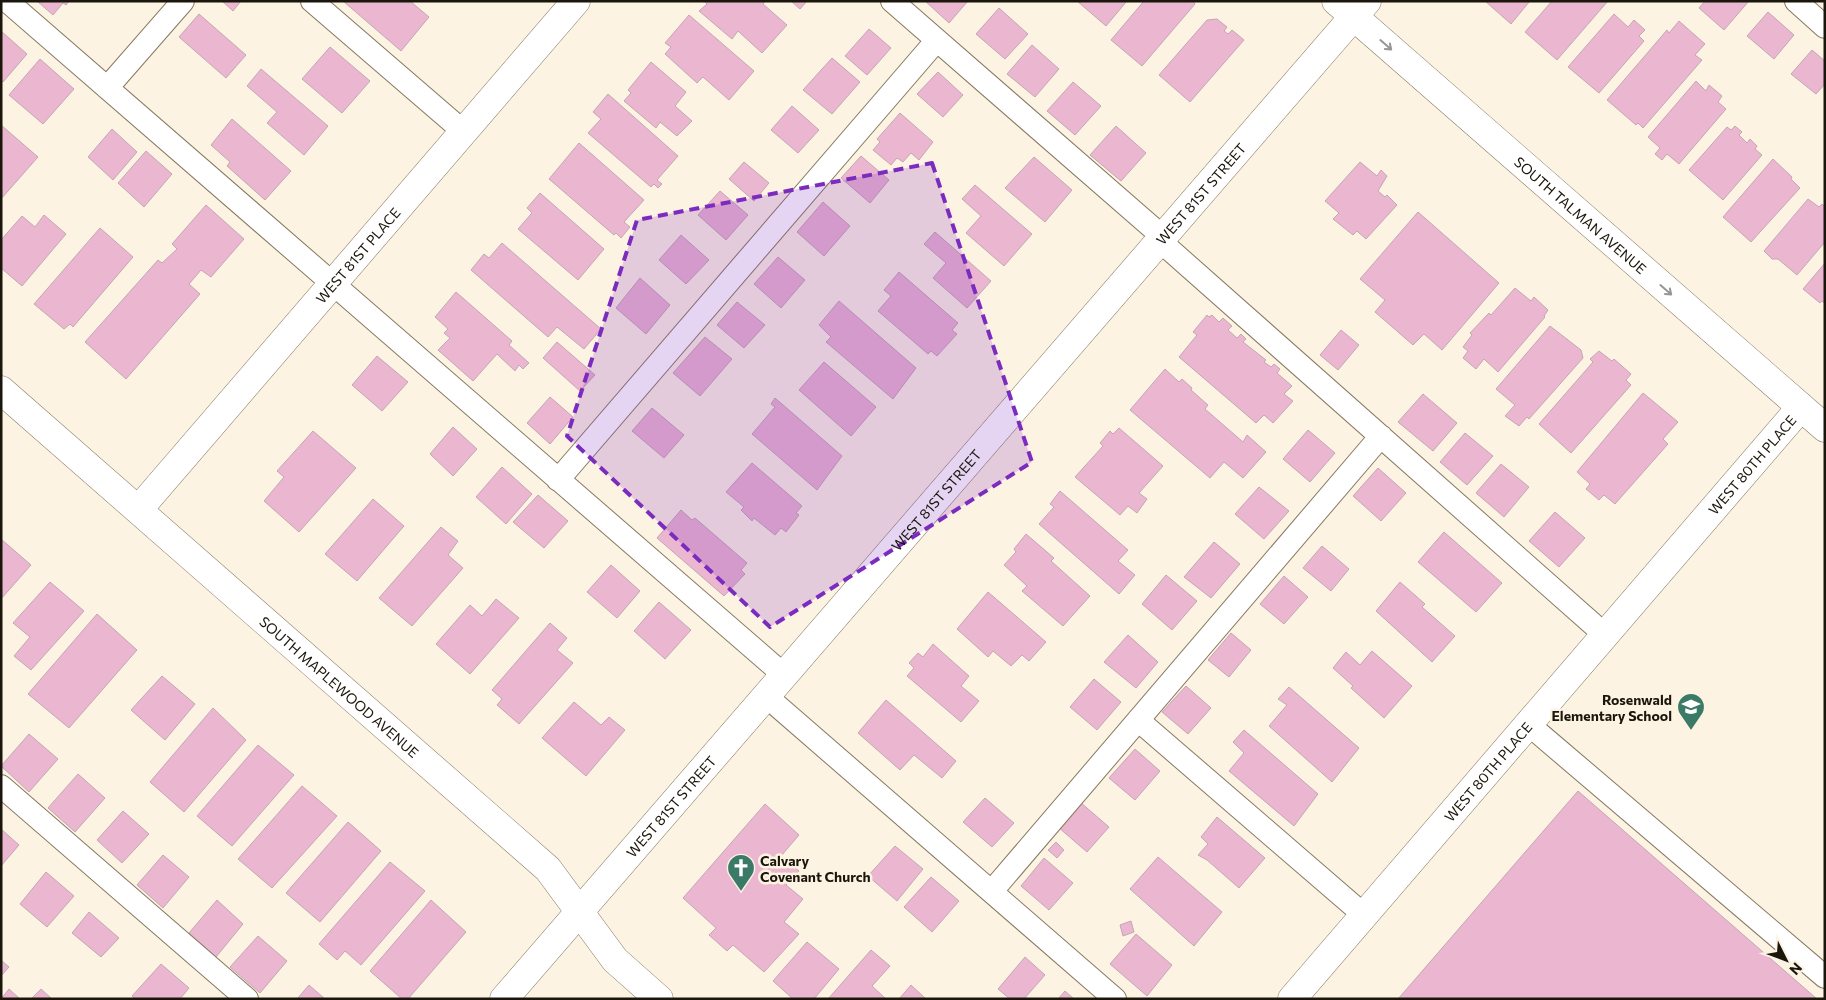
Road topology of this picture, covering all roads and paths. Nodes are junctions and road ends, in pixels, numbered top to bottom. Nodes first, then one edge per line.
1 (7, 1) edge
2 (183, 1) edge
3 (312, 1) edge
4 (576, 1) edge
5 (892, 1) edge
6 (1796, 1) edge
7 (1352, 6) edge
8 (1825, 27) edge
9 (936, 40) junction
10 (107, 88) junction
11 (464, 132) junction
12 (1161, 239) junction
13 (333, 284) junction
14 (1, 390) edge
15 (1801, 408) junction
16 (1825, 428) edge
17 (1381, 436) junction
18 (558, 480) junction
19 (140, 509) junction
20 (1604, 634) junction
21 (784, 675) junction
22 (766, 696) junction
23 (1138, 720) junction
24 (1528, 724) junction
25 (1, 786) edge
26 (992, 891) junction
27 (580, 911) junction
28 (1364, 915) junction
29 (1825, 977) edge
30 (247, 999) edge
31 (504, 999) edge
32 (659, 999) edge
33 (1115, 999) edge
34 (1292, 999) edge

1 - 10 lane
2 - 10 lane
3 - 11 lane
4 - 11 street, WEST 81ST PLACE
5 - 9 lane
6 - 8 lane
7 - 12 street, WEST 81ST STREET
7 -> 15 street, SOUTH TALMAN AVENUE
9 - 12 lane
9 - 18 lane
10 - 13 lane
11 - 13 street, WEST 81ST PLACE
12 - 17 lane
12 - 21 street, WEST 81ST STREET
13 - 18 lane
13 - 19 street, WEST 81ST PLACE
14 - 19 street, SOUTH MAPLEWOOD AVENUE
15 - 16 street, SOUTH TALMAN AVENUE
15 - 20 street, WEST 80TH PLACE
17 - 20 lane
17 - 23 lane
18 - 21 lane
19 - 27 street, SOUTH MAPLEWOOD AVENUE
20 - 24 street, WEST 80TH PLACE
21 - 22 street, WEST 81ST STREET
22 - 26 lane
22 - 27 street, WEST 81ST STREET
23 - 26 lane
23 - 28 lane
24 - 28 street, WEST 80TH PLACE
24 - 29 lane
25 - 30 lane
26 - 33 lane
27 - 31 street, WEST 81ST STREET
27 - 32 street, SOUTH MAPLEWOOD AVENUE
28 - 34 street, WEST 80TH PLACE

